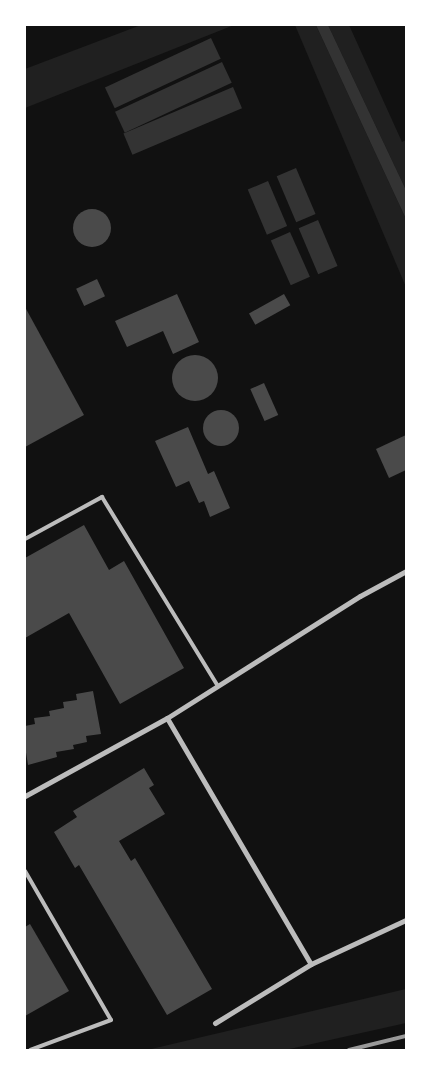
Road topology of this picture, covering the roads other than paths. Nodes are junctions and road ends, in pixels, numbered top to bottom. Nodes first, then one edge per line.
1 (25, 539) edge
2 (406, 572) edge
3 (218, 686) junction
4 (167, 718) junction
5 (26, 794) edge
6 (25, 871) edge
7 (406, 920) edge
8 (311, 964) junction
9 (215, 1023) dead end
10 (30, 1050) edge

1 - 3 lane
2 - 3 street
3 - 4 street
4 - 5 street
4 - 8 street
6 - 10 lane
7 - 8 street
8 - 9 street

